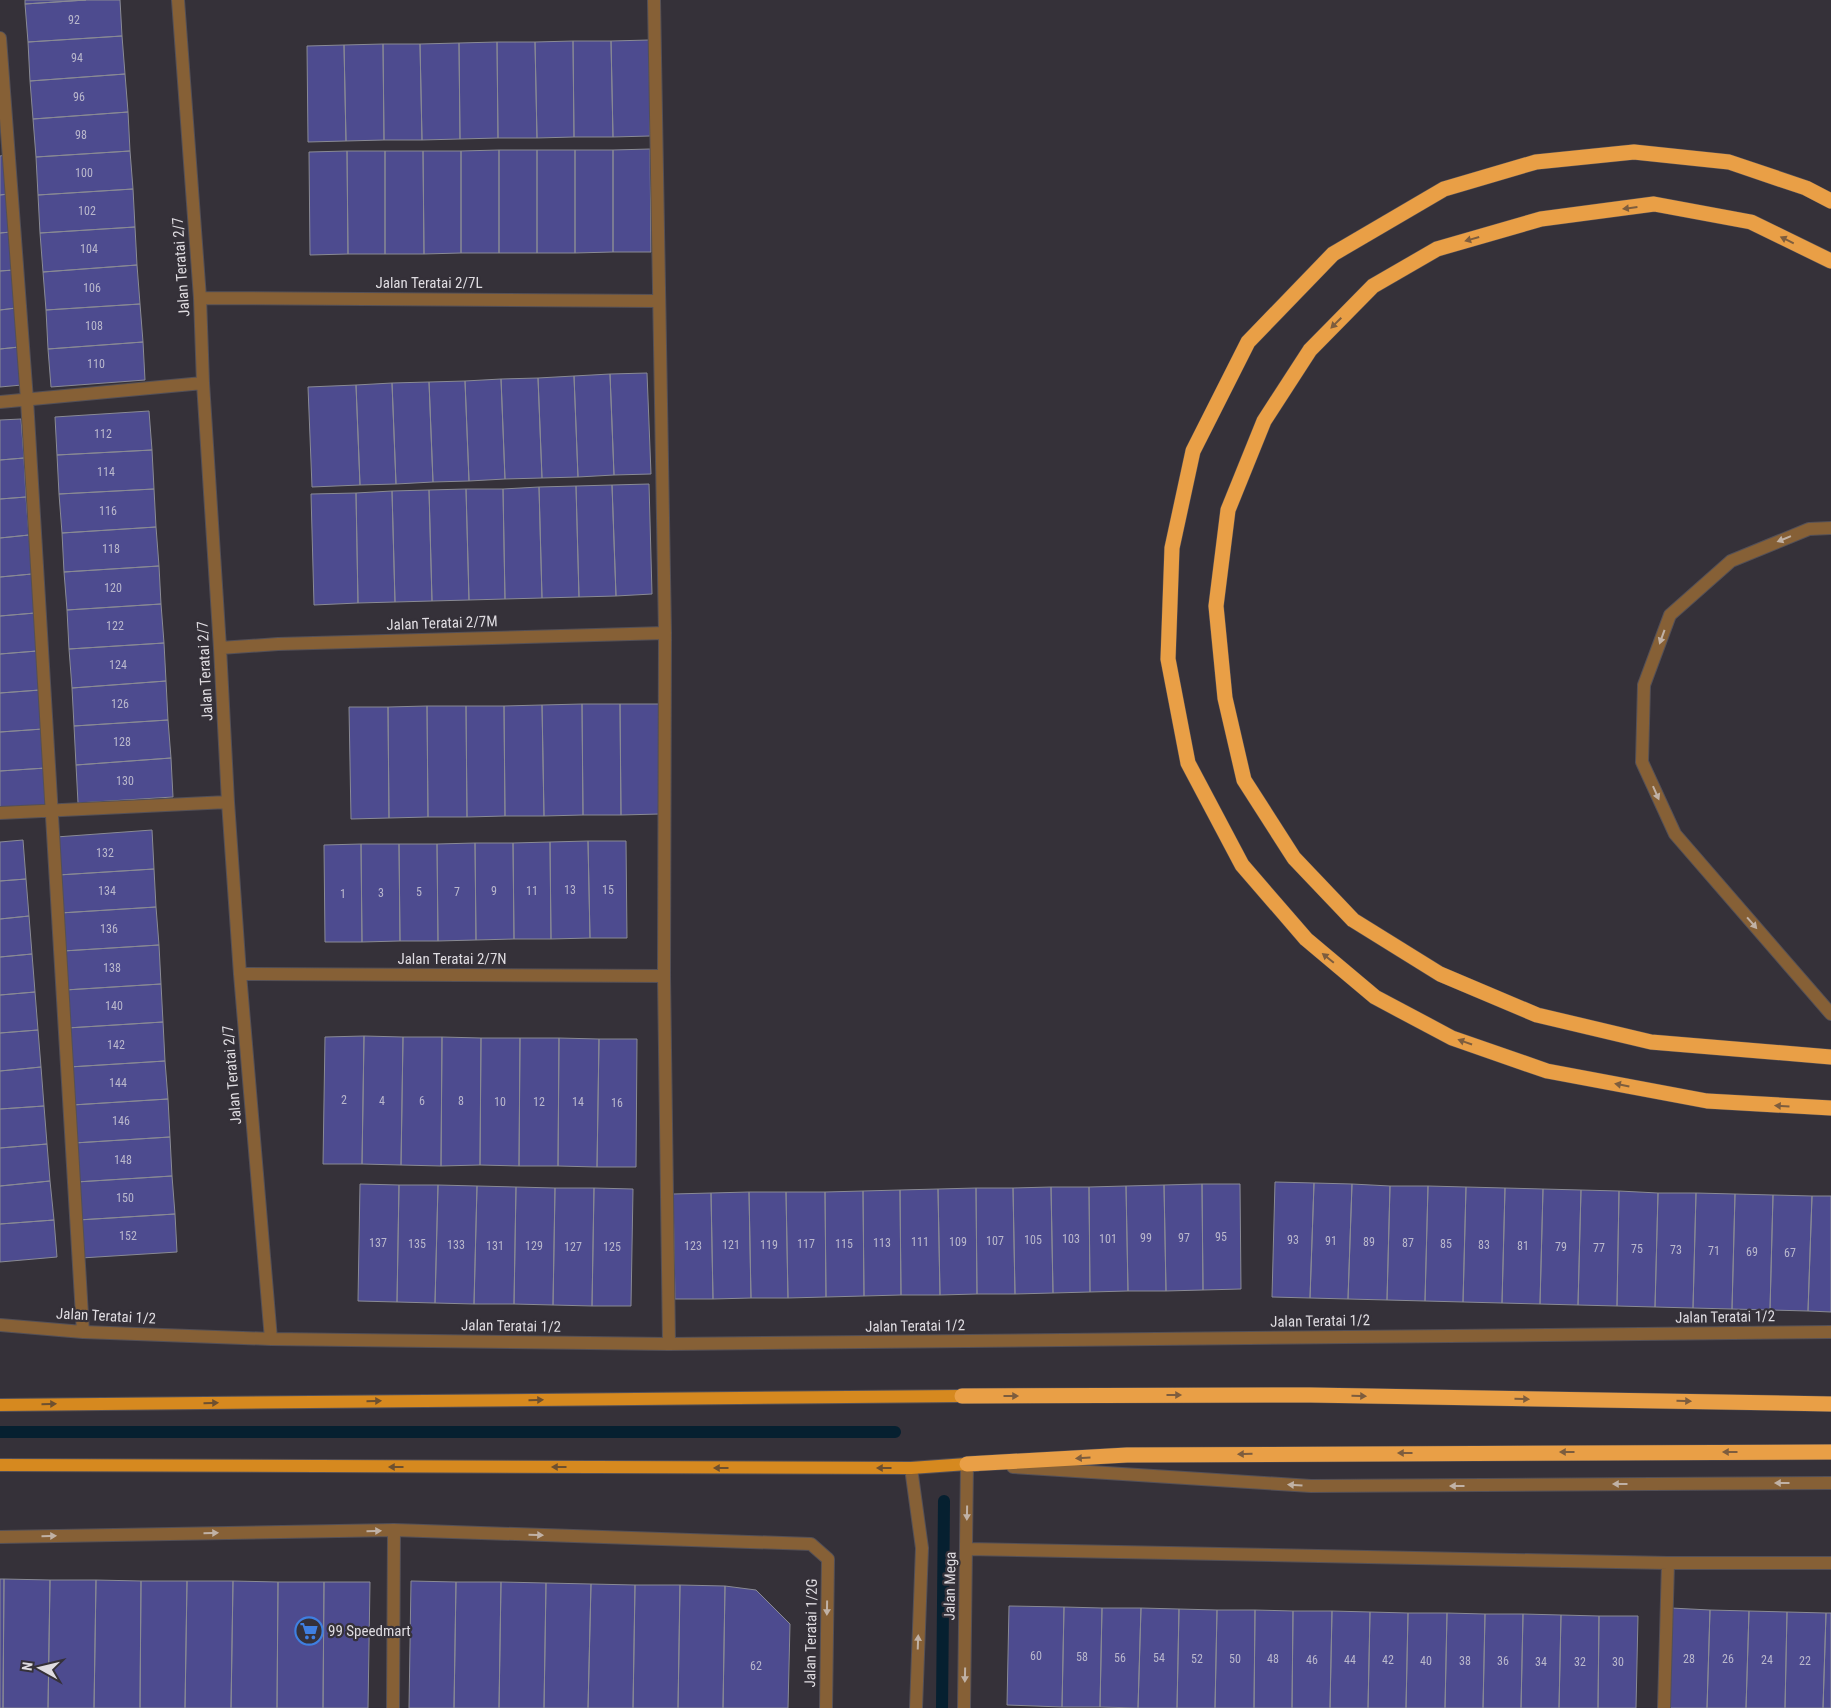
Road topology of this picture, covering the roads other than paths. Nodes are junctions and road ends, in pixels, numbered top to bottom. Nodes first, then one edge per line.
1 (178, 0) edge
2 (654, 0) edge
3 (0, 38) edge
4 (1831, 201) edge
5 (1831, 261) edge
6 (200, 298) junction
7 (658, 301) junction
8 (203, 383) junction
9 (27, 400) junction
10 (0, 402) edge
11 (1831, 528) edge
12 (665, 633) junction
13 (220, 648) junction
14 (228, 802) junction
15 (51, 811) junction
16 (0, 813) edge
17 (240, 974) junction
18 (664, 976) junction
19 (1831, 1014) edge
20 (1831, 1057) edge
21 (1831, 1108) edge
22 (0, 1325) edge
23 (84, 1332) junction
24 (1831, 1332) edge
25 (271, 1339) junction
26 (669, 1344) junction
27 (962, 1396) joint
28 (1831, 1404) edge
29 (0, 1405) edge
30 (1831, 1452) edge
31 (967, 1464) junction
32 (0, 1466) edge
33 (911, 1468) junction
34 (1831, 1483) edge
35 (394, 1530) junction
36 (0, 1537) edge
37 (967, 1549) junction
38 (1668, 1562) junction
39 (1831, 1563) edge
40 (393, 1708) edge
41 (826, 1708) edge
42 (916, 1708) edge
43 (964, 1708) edge
44 (1664, 1708) edge

1 - 6 street, Jalan Teratai 2/7
2 - 7 street
3 - 9 street
21 -> 4 highway
5 -> 20 highway
6 - 7 street, Jalan Teratai 2/7L
6 - 8 street, Jalan Teratai 2/7
7 - 12 street
8 - 9 street
8 - 13 street, Jalan Teratai 2/7
9 - 10 street
9 - 15 street
11 -> 19 street
12 - 13 street, Jalan Teratai 2/7M
12 - 18 street
13 - 14 street, Jalan Teratai 2/7
14 - 15 street
14 - 17 street, Jalan Teratai 2/7
15 - 16 street
15 - 23 street
17 - 18 street, Jalan Teratai 2/7N
17 - 25 street, Jalan Teratai 2/7
18 - 26 street
22 - 23 street, Jalan Teratai 1/2
23 - 25 street, Jalan Teratai 1/2
24 - 26 street, Jalan Teratai 1/2
25 - 26 street, Jalan Teratai 1/2
27 -> 28 highway
29 -> 27 main road
30 -> 31 highway
31 - 33 main road
34 -> 31 street
31 -> 37 street, Jalan Mega
33 -> 32 main road
42 -> 33 street, Jalan Mega
36 -> 35 street
35 - 40 street
35 -> 41 street, Jalan Teratai 1/2G
37 - 38 street
37 -> 43 street, Jalan Mega
38 - 39 street
38 - 44 street

